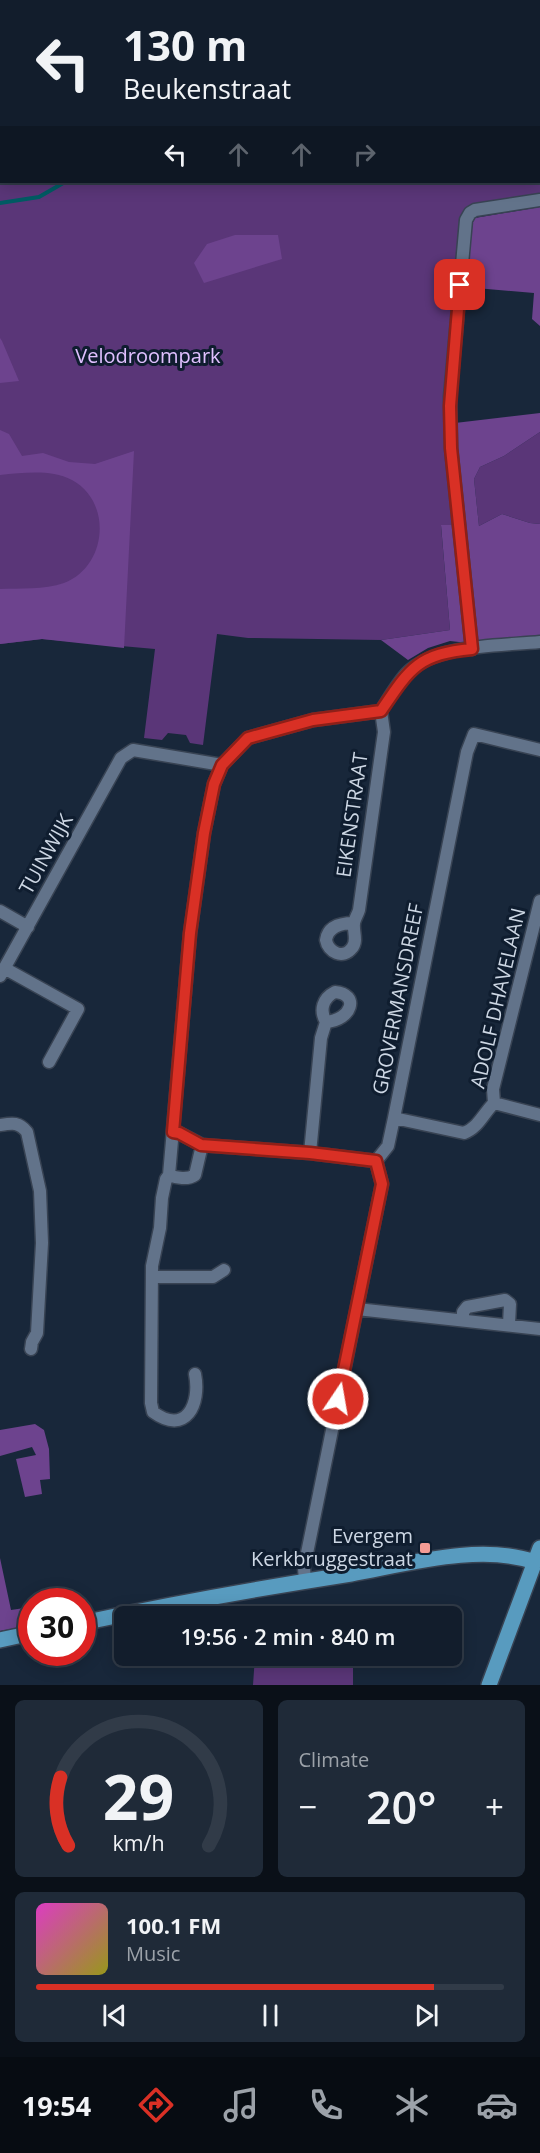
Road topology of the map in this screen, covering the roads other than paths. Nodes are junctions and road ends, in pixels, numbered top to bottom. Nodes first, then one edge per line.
1 (540, 200) edge
2 (540, 642) edge
3 (472, 649) junction
4 (381, 711) junction
5 (540, 750) edge
6 (222, 765) junction
7 (540, 901) edge
8 (0, 911) edge
9 (354, 923) dead end
10 (28, 927) junction
11 (2, 972) edge
12 (326, 1022) dead end
13 (49, 1062) dead end
14 (494, 1103) junction
15 (540, 1115) edge
16 (394, 1118) junction
17 (0, 1125) edge
18 (173, 1132) junction
19 (201, 1145) junction
20 (310, 1153) junction
21 (376, 1161) junction
22 (169, 1174) junction
23 (224, 1270) dead end
24 (152, 1277) junction
25 (357, 1309) junction
26 (463, 1319) junction
27 (509, 1324) junction
28 (540, 1329) edge
29 (31, 1349) dead end
30 (195, 1374) dead end
31 (537, 1555) edge
32 (306, 1581) junction
33 (96, 1620) edge
34 (18, 1636) edge
35 (0, 1640) edge
36 (489, 1685) edge

1 - 3 street
2 - 3 street
3 - 4 street
4 - 6 street
4 - 9 street, EIKENSTRAAT
5 - 16 street, GROVERMANSDREEF
6 - 10 street, TUINWIJK
6 - 18 street
7 - 14 street, ADOLF DHAVELAAN
8 - 10 street
10 - 11 street, TUINWIJK
11 - 13 street, TUINWIJK
12 - 20 street
14 - 15 street, ADOLF DHAVELAAN
14 - 16 street, ADOLF DHAVELAAN
16 - 21 street, GROVERMANSDREEF
17 - 29 street
18 - 19 street
18 - 22 street
19 - 20 street
19 - 22 street
20 - 21 street
21 - 25 street
22 - 24 street
23 - 24 street
24 - 30 street
25 - 26 street
25 - 32 street
26 - 27 street
26 - 27 street
27 - 28 street
31 - 32 main road
31 - 36 main road
32 - 33 main road
34 - 35 main road

